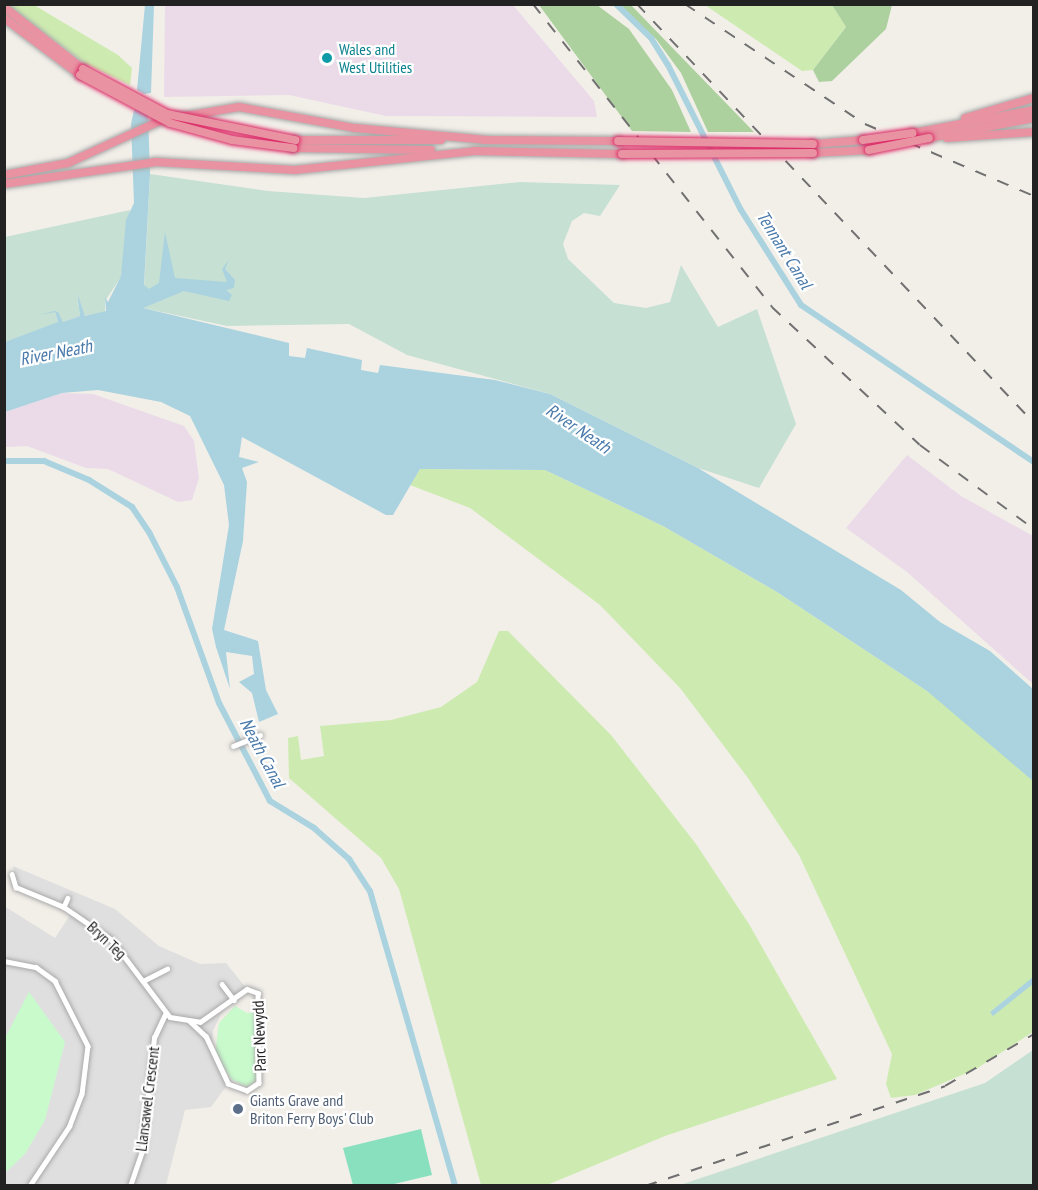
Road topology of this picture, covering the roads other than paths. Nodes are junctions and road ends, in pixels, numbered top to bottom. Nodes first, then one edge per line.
1 (4, 8) edge
2 (4, 18) edge
3 (81, 72) junction
4 (1034, 98) edge
5 (1034, 110) edge
6 (1034, 118) edge
7 (1034, 132) edge
8 (927, 135) junction
9 (941, 137) junction
10 (487, 140) junction
11 (294, 144) junction
12 (813, 149) junction
13 (477, 151) junction
14 (4, 175) edge
15 (4, 184) edge
16 (260, 735) dead end
17 (233, 746) dead end
18 (12, 874) dead end
19 (68, 898) dead end
20 (64, 907) junction
21 (4, 961) edge
22 (167, 969) dead end
23 (143, 981) junction
24 (222, 984) dead end
25 (234, 1000) junction
26 (165, 1014) junction
27 (189, 1021) junction
28 (30, 1185) edge
29 (130, 1185) edge

1 - 3 highway
2 - 3 highway
3 - 11 highway, bridge
4 - 8 highway
5 - 8 highway
6 - 9 highway
7 - 9 highway
8 - 9 highway
8 - 12 highway, bridge
8 - 12 highway, bridge
10 - 11 highway
10 - 12 highway, bridge
10 - 14 highway, bridge
11 - 13 highway
12 - 13 highway, bridge
13 - 15 highway
16 - 17 street
18 - 20 street, Bryn Teg
19 - 20 street
20 - 23 street, Bryn Teg
21 - 28 street
22 - 23 street
23 - 26 street, Bryn Teg
24 - 25 street
25 - 27 street
25 - 27 street, Parc Newydd
26 - 27 street
26 - 29 street, Llansawel Crescent

